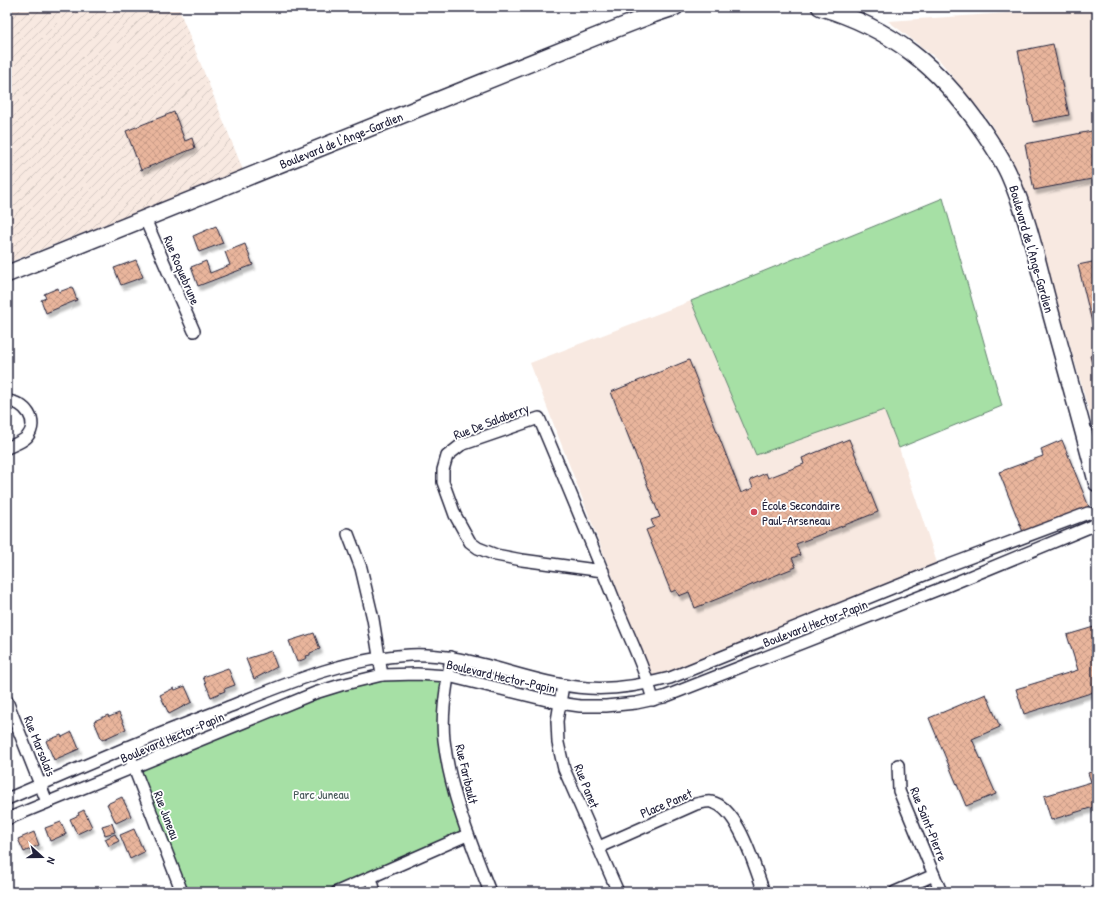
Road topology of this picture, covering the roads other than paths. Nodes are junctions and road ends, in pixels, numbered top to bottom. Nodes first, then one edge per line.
1 (675, 7) edge
2 (820, 7) edge
3 (145, 219) junction
4 (7, 274) edge
5 (194, 332) dead end
6 (7, 401) edge
7 (7, 448) edge
8 (1097, 481) edge
9 (1097, 515) edge
10 (1097, 523) edge
11 (348, 534) dead end
12 (939, 569) junction
13 (603, 571) junction
14 (947, 586) junction
15 (380, 657) junction
16 (451, 657) junction
17 (382, 675) junction
18 (448, 676) junction
19 (649, 683) junction
20 (563, 685) junction
21 (653, 700) junction
22 (7, 701) edge
23 (559, 703) junction
24 (127, 747) junction
25 (898, 766) dead end
26 (134, 768) junction
27 (40, 785) junction
28 (7, 799) edge
29 (47, 802) junction
30 (7, 819) edge
31 (468, 835) junction
32 (599, 847) junction
33 (934, 875) junction
34 (370, 878) junction
35 (182, 892) edge
36 (337, 892) edge
37 (375, 892) edge
38 (490, 892) edge
39 (618, 892) edge
40 (764, 892) edge
41 (895, 892) edge
42 (941, 892) edge

1 - 3 main road, Boulevard de l'Ange-Gardien
2 - 8 main road, Boulevard de l'Ange-Gardien
3 - 4 main road, Boulevard de l'Ange-Gardien
3 - 5 street, Rue Roquebrune
6 - 7 street
9 - 12 street, Boulevard Hector-Papin
10 - 14 street, Boulevard Hector-Papin
11 - 15 street
12 - 14 street
12 - 19 street, Boulevard Hector-Papin
13 - 13 street, Rue De Salaberry
13 - 19 street, Rue De Salaberry
14 - 21 street, Boulevard Hector-Papin
15 - 16 street, Boulevard Hector-Papin
15 - 17 street
15 - 24 street, Boulevard Hector-Papin
16 - 18 street, Rue Faribault
16 - 20 street, Boulevard Hector-Papin
17 - 18 street, Boulevard Hector-Papin
17 - 26 street, Boulevard Hector-Papin
18 - 23 street, Boulevard Hector-Papin
18 - 31 street, Rue Faribault
19 - 20 street, Boulevard Hector-Papin
19 - 21 street, Rue De Salaberry
20 - 23 street, Rue Panet
21 - 23 street, Boulevard Hector-Papin
22 - 27 street, Rue Marsolais
23 - 32 street, Rue Panet
24 - 26 street, Rue Juneau
24 - 27 street, Boulevard Hector-Papin
25 - 33 street, Rue Saint-Pierre
26 - 29 street, Boulevard Hector-Papin
26 - 35 street, Rue Juneau
27 - 28 street, Boulevard Hector-Papin
27 - 29 street, Rue Marsolais
29 - 30 street, Boulevard Hector-Papin
31 - 34 street
31 - 38 street, Rue Faribault
32 - 39 street, Rue Panet
32 - 40 street, Place Panet
33 - 41 street
33 - 42 street, Rue Saint-Pierre
34 - 36 street
34 - 37 street

